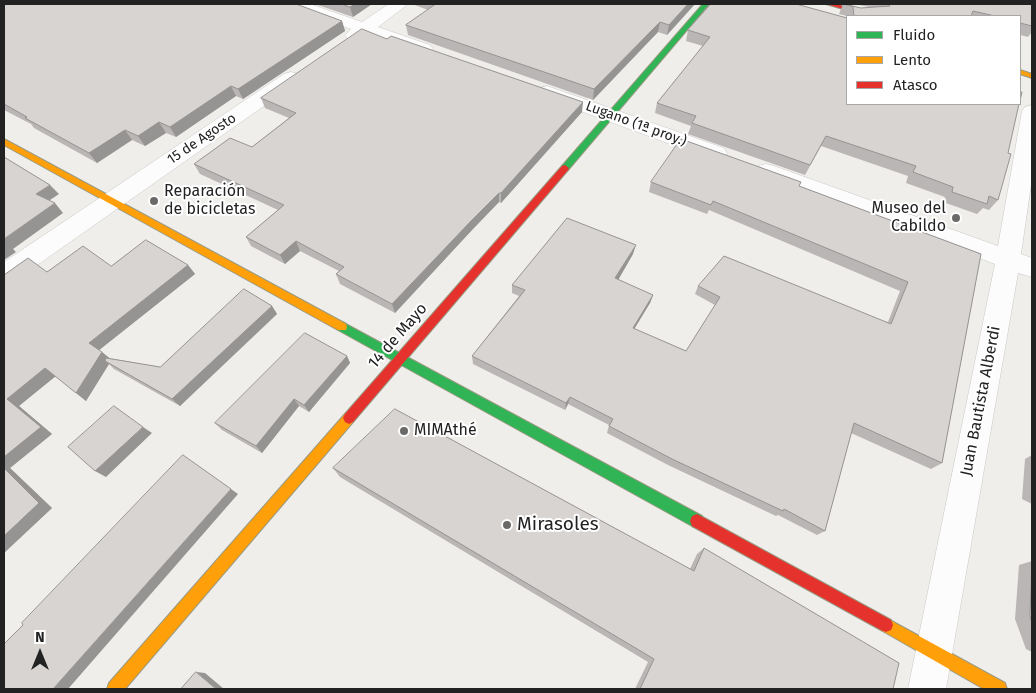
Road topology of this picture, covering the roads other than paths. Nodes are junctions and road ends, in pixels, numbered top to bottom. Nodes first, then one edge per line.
1 (295, 4) edge
2 (400, 4) edge
3 (706, 4) edge
4 (829, 4) edge
5 (870, 15) edge
6 (364, 28) junction
7 (340, 45) edge
8 (446, 57) edge
9 (307, 67) edge
10 (528, 86) edge
11 (1032, 111) edge
12 (610, 114) junction
13 (4, 142) edge
14 (111, 201) junction
15 (1020, 263) edge
16 (4, 275) edge
17 (400, 359) junction
18 (934, 651) junction
19 (115, 689) edge
20 (927, 689) edge
21 (999, 689) edge

1 - 6 street
2 - 6 street
3 - 12 street, 14 de Mayo
4 - 5 street
6 - 7 street
6 - 8 street
9 - 14 street, 15 de Agosto
10 - 12 street, Lugano (1ª proy.)
11 - 15 street, Juan Bautista Alberdi
12 - 15 street, Lugano (1ª proy.)
12 - 17 street, 14 de Mayo
13 - 14 street
14 - 16 street, 15 de Agosto
14 - 17 street
15 - 18 street, Juan Bautista Alberdi
17 - 18 street
17 - 19 street, 14 de Mayo
18 - 20 street, Juan Bautista Alberdi
18 - 21 street

